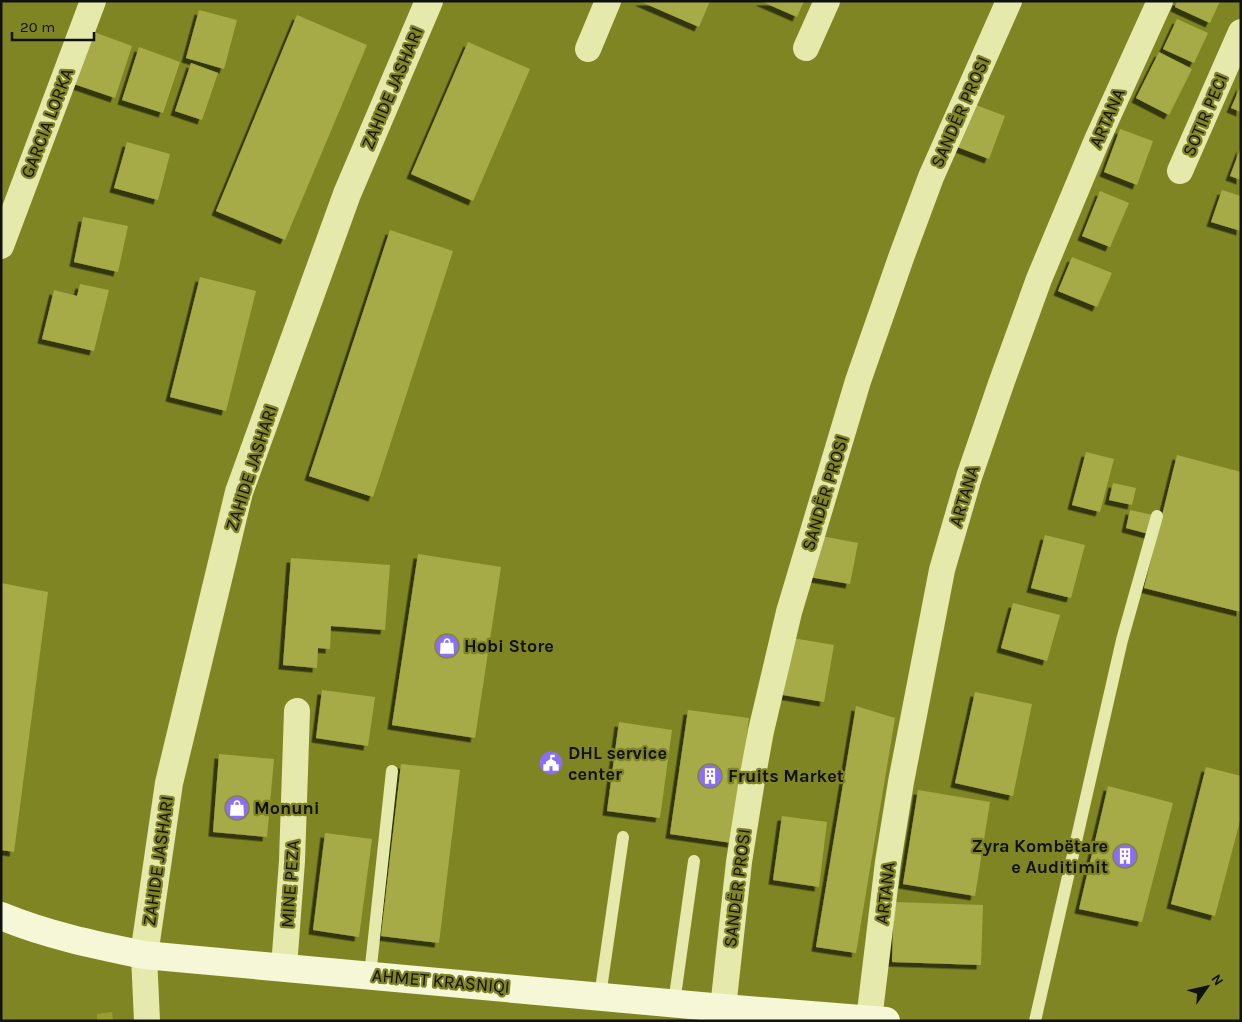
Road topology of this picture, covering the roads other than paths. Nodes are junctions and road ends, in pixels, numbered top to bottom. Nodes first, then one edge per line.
1 (93, 1) edge
2 (429, 1) edge
3 (608, 1) edge
4 (827, 1) edge
5 (1009, 1) edge
6 (1160, 1) edge
7 (1241, 32) edge
8 (806, 48) dead end
9 (588, 49) dead end
10 (1180, 171) dead end
11 (1, 246) edge
12 (1157, 516) dead end
13 (297, 711) dead end
14 (392, 771) dead end
15 (623, 837) dead end
16 (694, 861) dead end
17 (1, 916) edge
18 (144, 955) junction
19 (284, 967) junction
20 (370, 975) junction
21 (600, 996) junction
22 (674, 1003) junction
23 (723, 1008) junction
24 (878, 1020) edge
25 (147, 1021) edge
26 (1035, 1021) edge

1 - 11 street, GARCIA LORKA
2 - 18 street, ZAHIDE JASHARI
3 - 9 street
4 - 8 street
5 - 23 street, SANDËR PROSI
6 - 24 street, ARTANA
7 - 10 street, SOTIR PECI
12 - 26 lane
13 - 19 street, MINE PEZA
14 - 20 lane
15 - 21 lane
16 - 22 lane
17 - 18 main road, AHMET KRASNIQI
18 - 19 main road, AHMET KRASNIQI
18 - 25 street
19 - 20 main road, AHMET KRASNIQI
20 - 21 main road, AHMET KRASNIQI
21 - 22 main road, AHMET KRASNIQI
22 - 23 main road, AHMET KRASNIQI
23 - 24 main road, AHMET KRASNIQI

